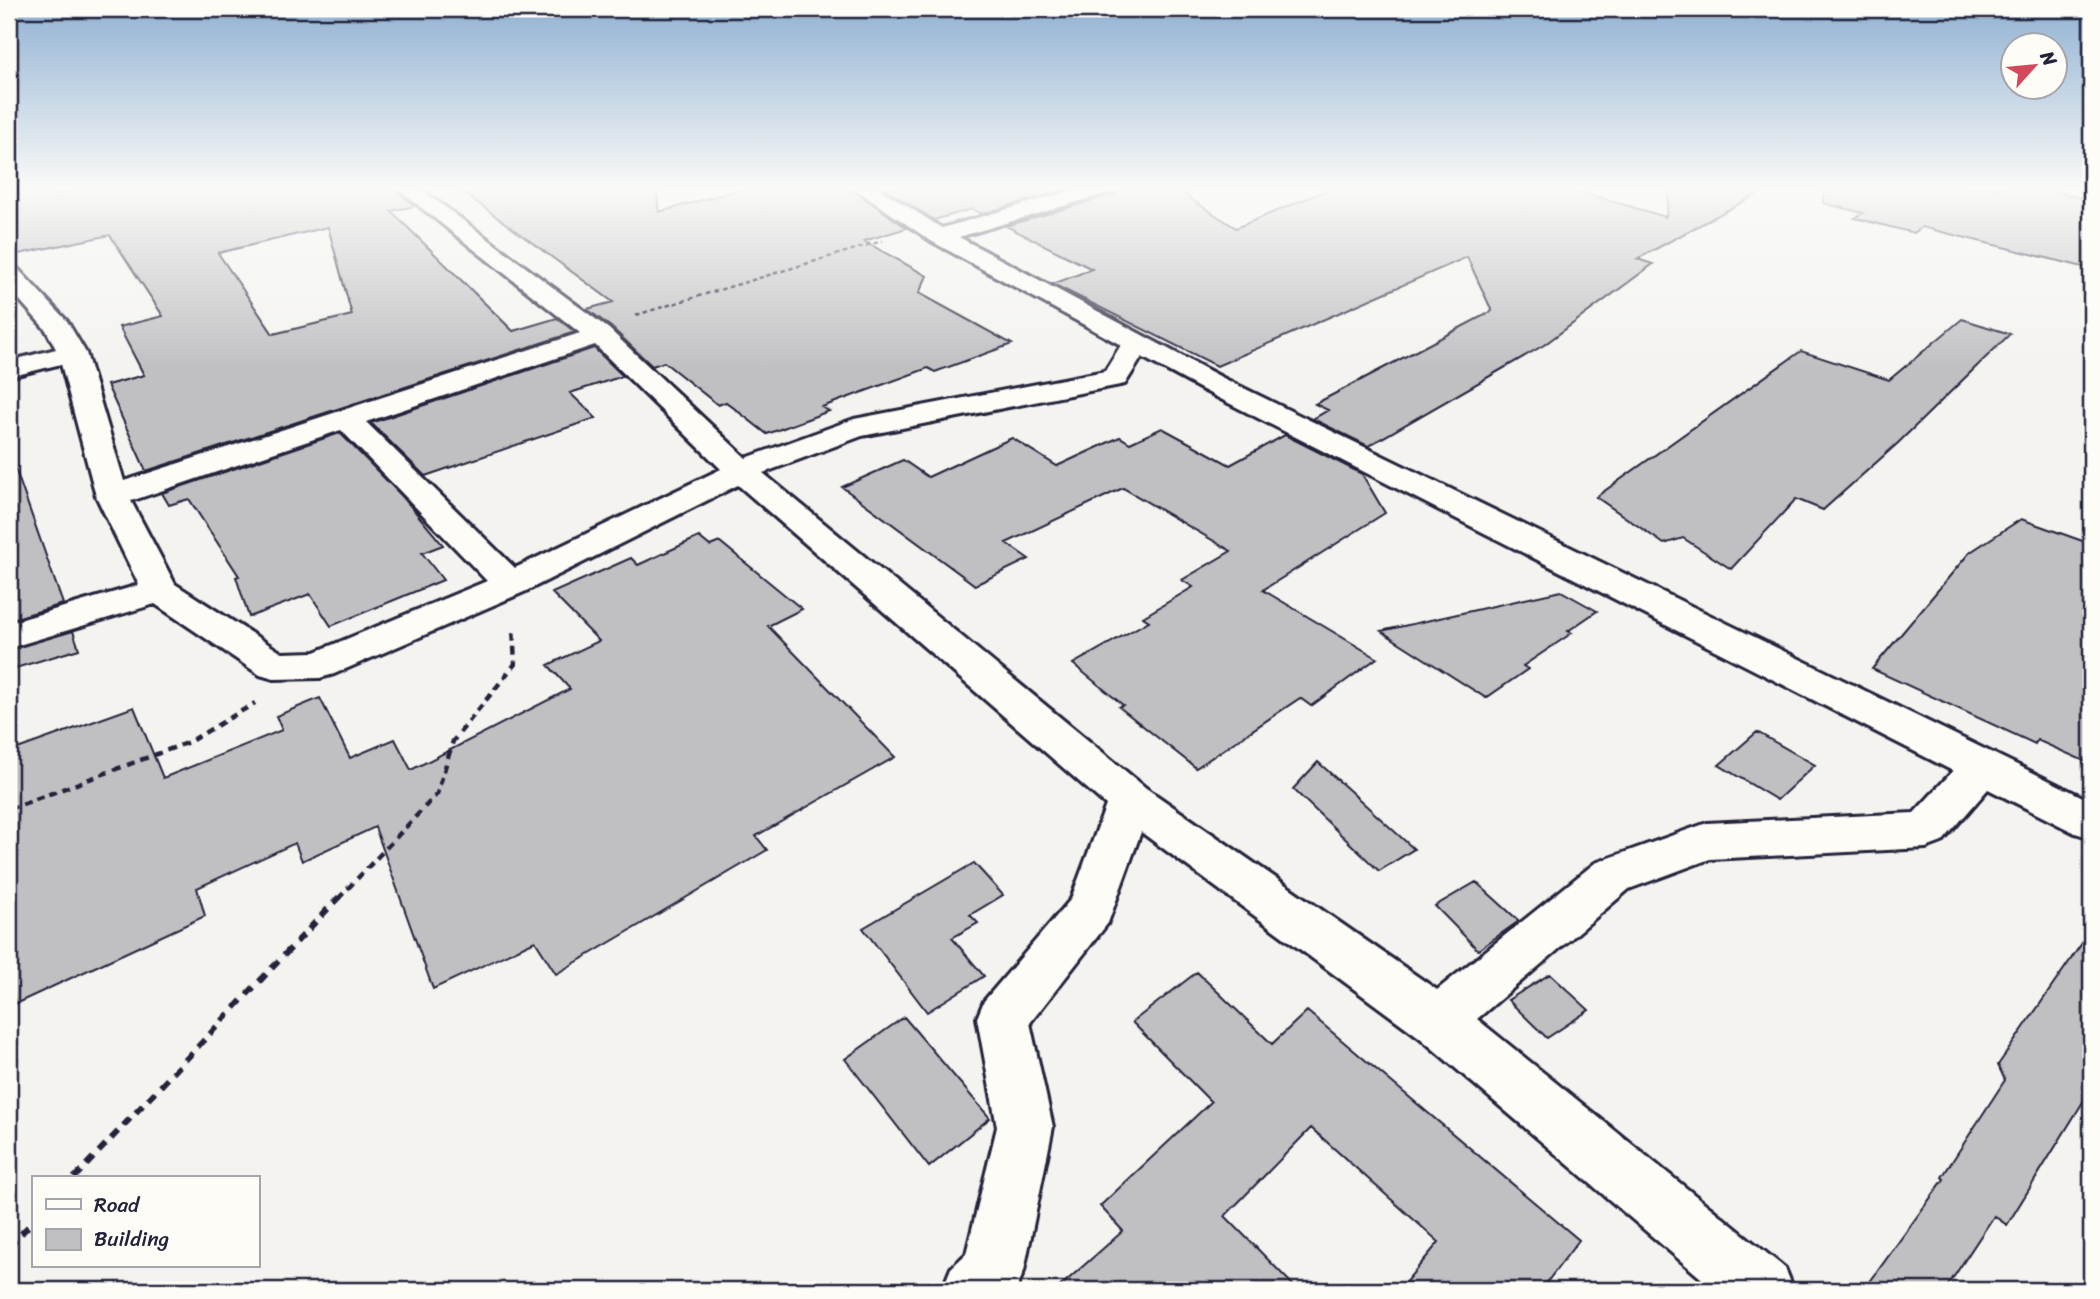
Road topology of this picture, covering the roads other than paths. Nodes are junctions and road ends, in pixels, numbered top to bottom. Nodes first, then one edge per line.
1 (485, 248) edge
2 (961, 248) edge
3 (9, 274) edge
4 (595, 331) junction
5 (1137, 342) junction
6 (72, 353) junction
7 (9, 369) edge
8 (1138, 379) junction
9 (1211, 383) junction
10 (347, 420) junction
11 (741, 471) junction
12 (112, 496) junction
13 (510, 584) junction
14 (160, 591) junction
15 (9, 636) edge
16 (1982, 767) junction
17 (1130, 800) junction
18 (2091, 821) edge
19 (1438, 1020) junction
20 (972, 1290) edge
21 (1763, 1290) edge

1 - 4 street
2 - 5 street
3 - 6 street
4 - 10 street
4 - 11 street
5 - 8 street
5 - 9 street
6 - 7 street
6 - 12 street
8 - 9 street
8 - 11 street
9 - 16 street
10 - 12 street
10 - 13 street
11 - 13 street
11 - 17 street
12 - 14 street
13 - 14 street
14 - 15 street
16 - 18 street
16 - 19 street
17 - 19 street
17 - 20 street
19 - 21 street

